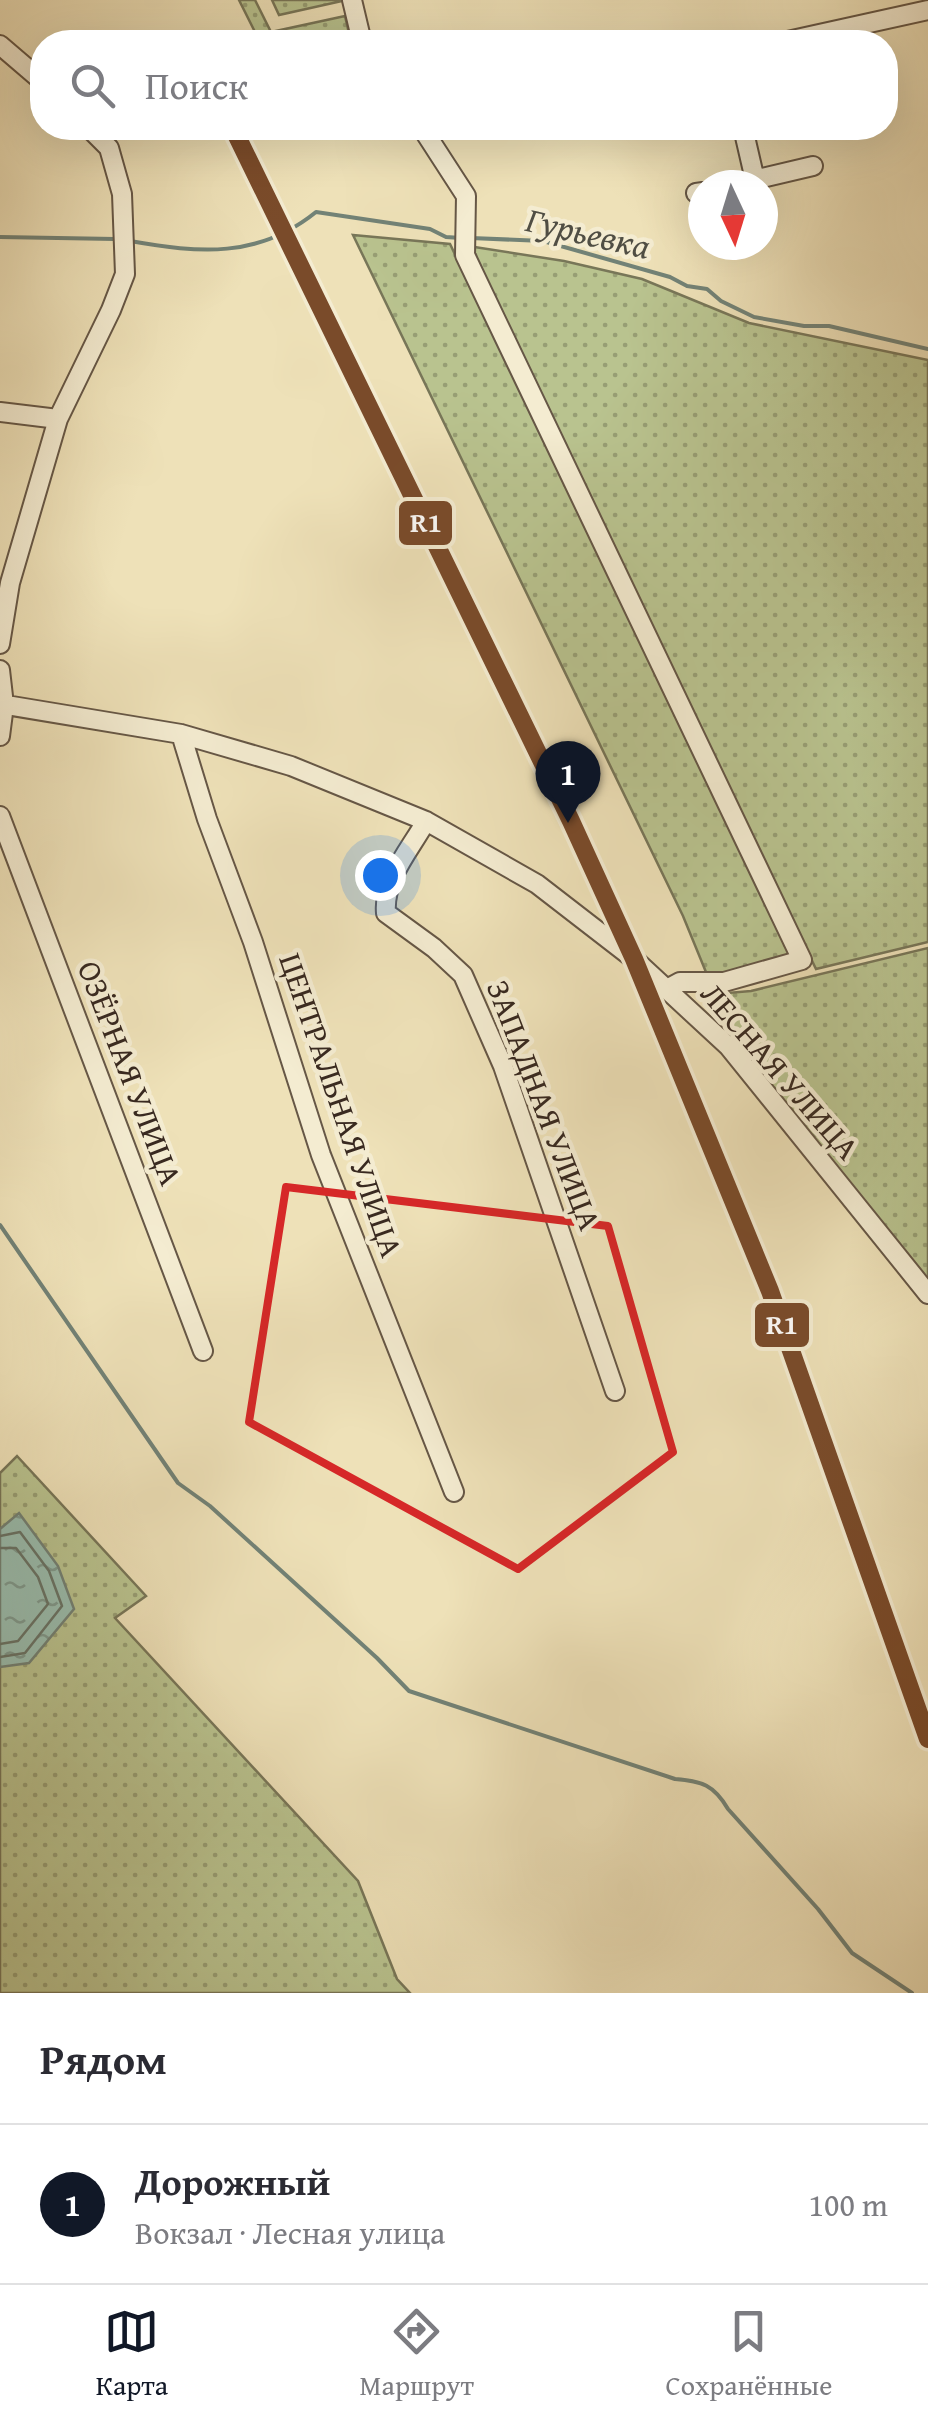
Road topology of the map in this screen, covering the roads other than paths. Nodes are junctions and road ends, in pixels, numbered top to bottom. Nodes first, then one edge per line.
1 (352, 0) edge
2 (928, 10) edge
3 (359, 30) edge
4 (837, 30) edge
5 (0, 45) edge
6 (30, 71) edge
7 (101, 140) edge
8 (430, 140) edge
9 (746, 140) edge
10 (813, 166) dead end
11 (753, 170) edge
12 (778, 174) edge
13 (0, 412) edge
14 (58, 420) junction
15 (0, 644) edge
16 (0, 670) edge
17 (2, 704) edge
18 (182, 734) junction
19 (0, 736) edge
20 (0, 816) edge
21 (426, 820) junction
22 (668, 989) junction
23 (928, 1294) edge
24 (204, 1350) dead end
25 (614, 1391) dead end
26 (454, 1492) dead end

1 - 3 street
2 - 4 street
5 - 6 street
7 - 14 street
8 - 22 street
9 - 11 street
10 - 12 street
13 - 14 street
14 - 15 street
16 - 17 street
17 - 18 street, ЛЕСНАЯ УЛИЦА
17 - 19 street
18 - 21 street, ЛЕСНАЯ УЛИЦА
18 - 26 street, ЦЕНТРАЛЬНАЯ УЛИЦА
20 - 24 street, ОЗЁРНАЯ УЛИЦА
21 - 22 street, ЛЕСНАЯ УЛИЦА
21 - 25 street, ЗАПАДНАЯ УЛИЦА
22 - 23 street, ЛЕСНАЯ УЛИЦА

